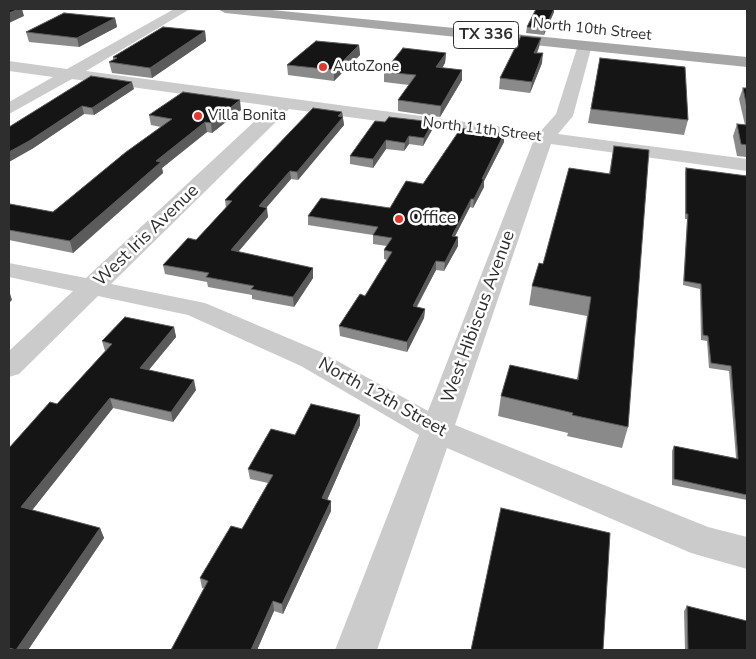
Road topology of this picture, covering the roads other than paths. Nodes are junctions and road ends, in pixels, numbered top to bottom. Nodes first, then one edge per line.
1 (183, 9) edge
2 (225, 9) edge
3 (585, 45) junction
4 (747, 62) edge
5 (9, 66) edge
6 (70, 74) junction
7 (284, 104) junction
8 (9, 109) edge
9 (544, 138) junction
10 (747, 165) edge
11 (9, 270) edge
12 (93, 287) junction
13 (9, 367) edge
14 (438, 431) junction
15 (747, 553) edge
16 (356, 650) edge

1 - 6 street
2 - 3 main road, North 10th Street / TX 336
3 - 4 main road, North 10th Street / TX 336
3 - 9 street, West Hibiscus Avenue
5 - 6 street, North 11th Street
6 - 7 street, North 11th Street
6 - 8 street
7 - 9 street, North 11th Street
7 - 12 street, West Iris Avenue
9 - 10 street, North 11th Street
9 - 14 street, West Hibiscus Avenue
11 - 12 street, North 12th Street
12 - 13 street, West Iris Avenue
12 - 14 street, North 12th Street
14 - 15 street, North 12th Street
14 - 16 street, West Hibiscus Avenue

